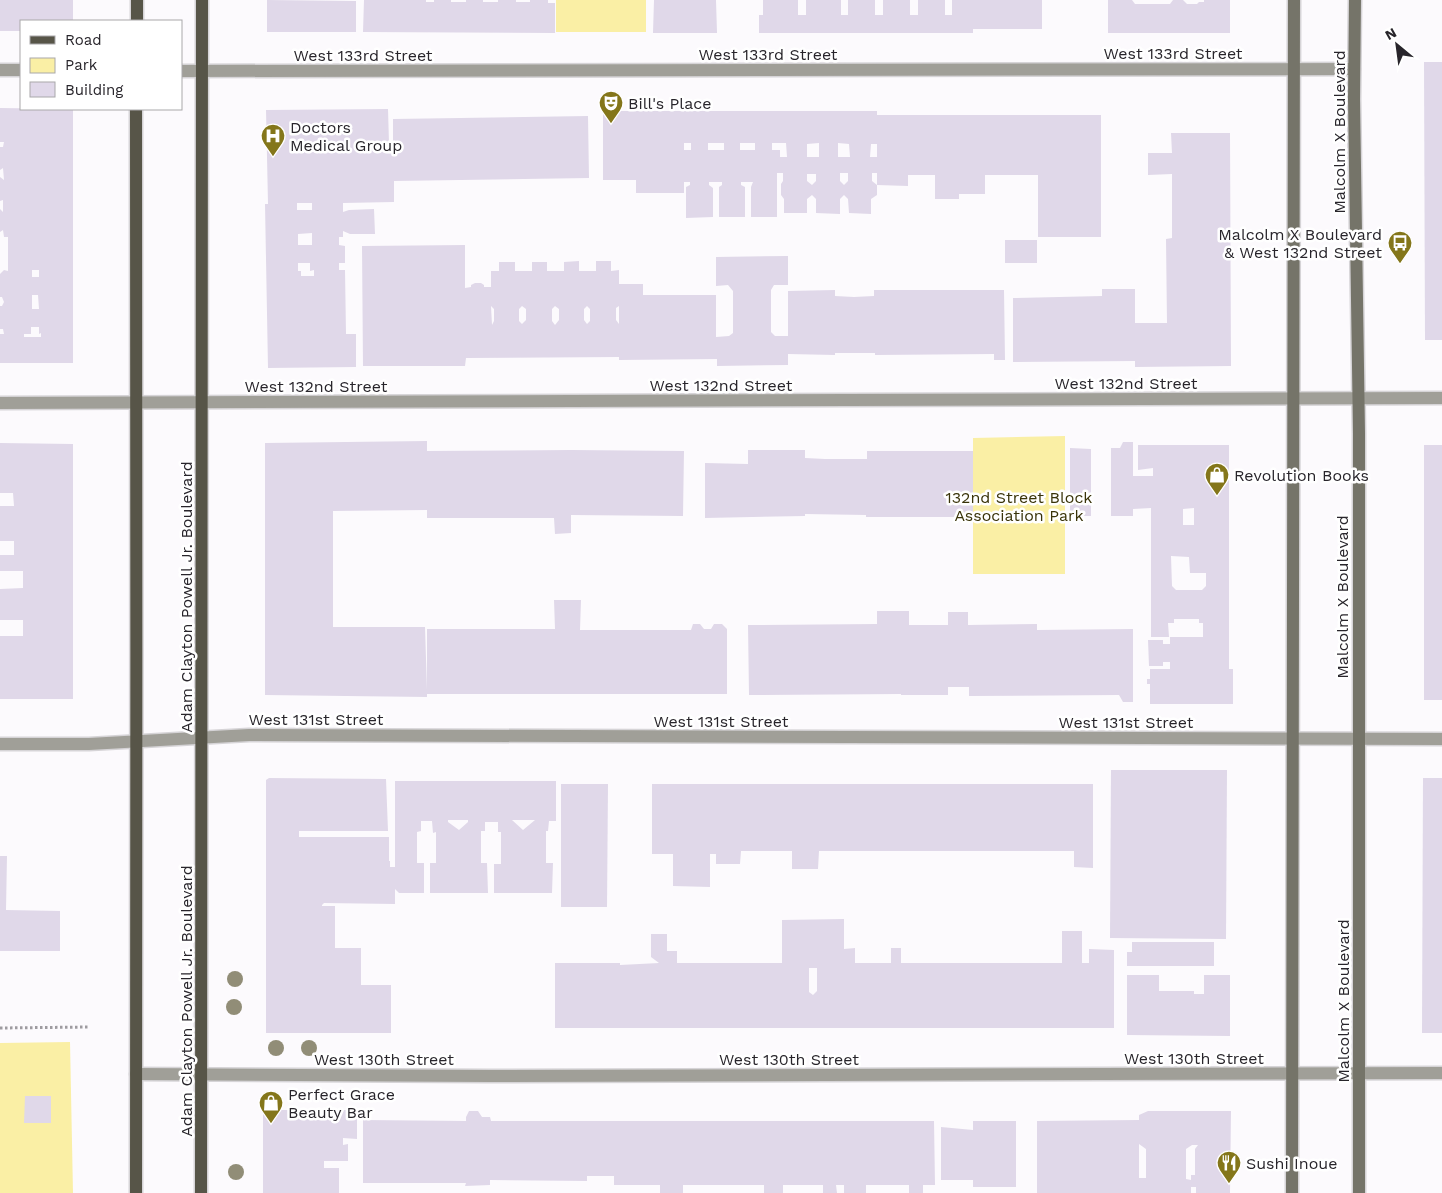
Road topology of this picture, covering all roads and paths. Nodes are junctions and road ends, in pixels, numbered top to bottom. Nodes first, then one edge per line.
1 (137, 0) edge
2 (202, 0) edge
3 (1294, 0) edge
4 (1355, 0) edge
5 (136, 20) edge
6 (1294, 69) junction
7 (1354, 69) junction
8 (0, 70) edge
9 (20, 70) edge
10 (182, 71) edge
11 (202, 71) junction
12 (136, 110) edge
13 (1295, 398) junction
14 (1358, 398) junction
15 (1442, 398) edge
16 (203, 402) junction
17 (0, 403) edge
18 (138, 403) junction
19 (203, 738) junction
20 (1292, 739) junction
21 (1359, 739) junction
22 (1442, 739) edge
23 (136, 742) junction
24 (0, 744) edge
25 (90, 1027) dead end
26 (0, 1028) edge
27 (1359, 1073) junction
28 (1442, 1073) edge
29 (136, 1074) junction
30 (202, 1074) junction
31 (1293, 1074) junction
32 (136, 1193) edge
33 (201, 1193) edge
34 (1292, 1193) edge
35 (1359, 1193) edge

1 - 5 main road
2 - 11 main road, Adam Clayton Powell Jr. Boulevard
3 - 6 main road
4 - 7 main road, Malcolm X Boulevard
6 - 7 street, West 133rd Street
6 - 11 street, West 133rd Street
6 - 13 main road
7 - 14 main road, Malcolm X Boulevard
8 - 9 street
10 - 11 street, West 133rd Street
11 - 16 main road, Adam Clayton Powell Jr. Boulevard
12 - 18 main road
13 - 14 street, West 132nd Street
13 - 16 street, West 132nd Street
13 - 20 main road
14 - 15 street, West 132nd Street
14 - 21 main road, Malcolm X Boulevard
16 - 18 street, West 132nd Street
16 - 19 main road, Adam Clayton Powell Jr. Boulevard
17 - 18 street, West 132nd Street
18 - 23 main road
19 - 20 street, West 131st Street
19 - 23 street, West 131st Street
19 - 30 main road, Adam Clayton Powell Jr. Boulevard
20 - 21 street, West 131st Street
20 - 31 main road
21 - 22 street, West 131st Street
21 - 27 main road, Malcolm X Boulevard
23 - 24 street, West 131st Street
23 - 29 main road
25 - 26 path
27 - 28 street, West 130th Street
27 - 31 street, West 130th Street
27 - 35 main road, Malcolm X Boulevard
29 - 30 street, West 130th Street
29 - 32 main road
30 - 31 street, West 130th Street
30 - 33 main road, Adam Clayton Powell Jr. Boulevard
31 - 34 main road

